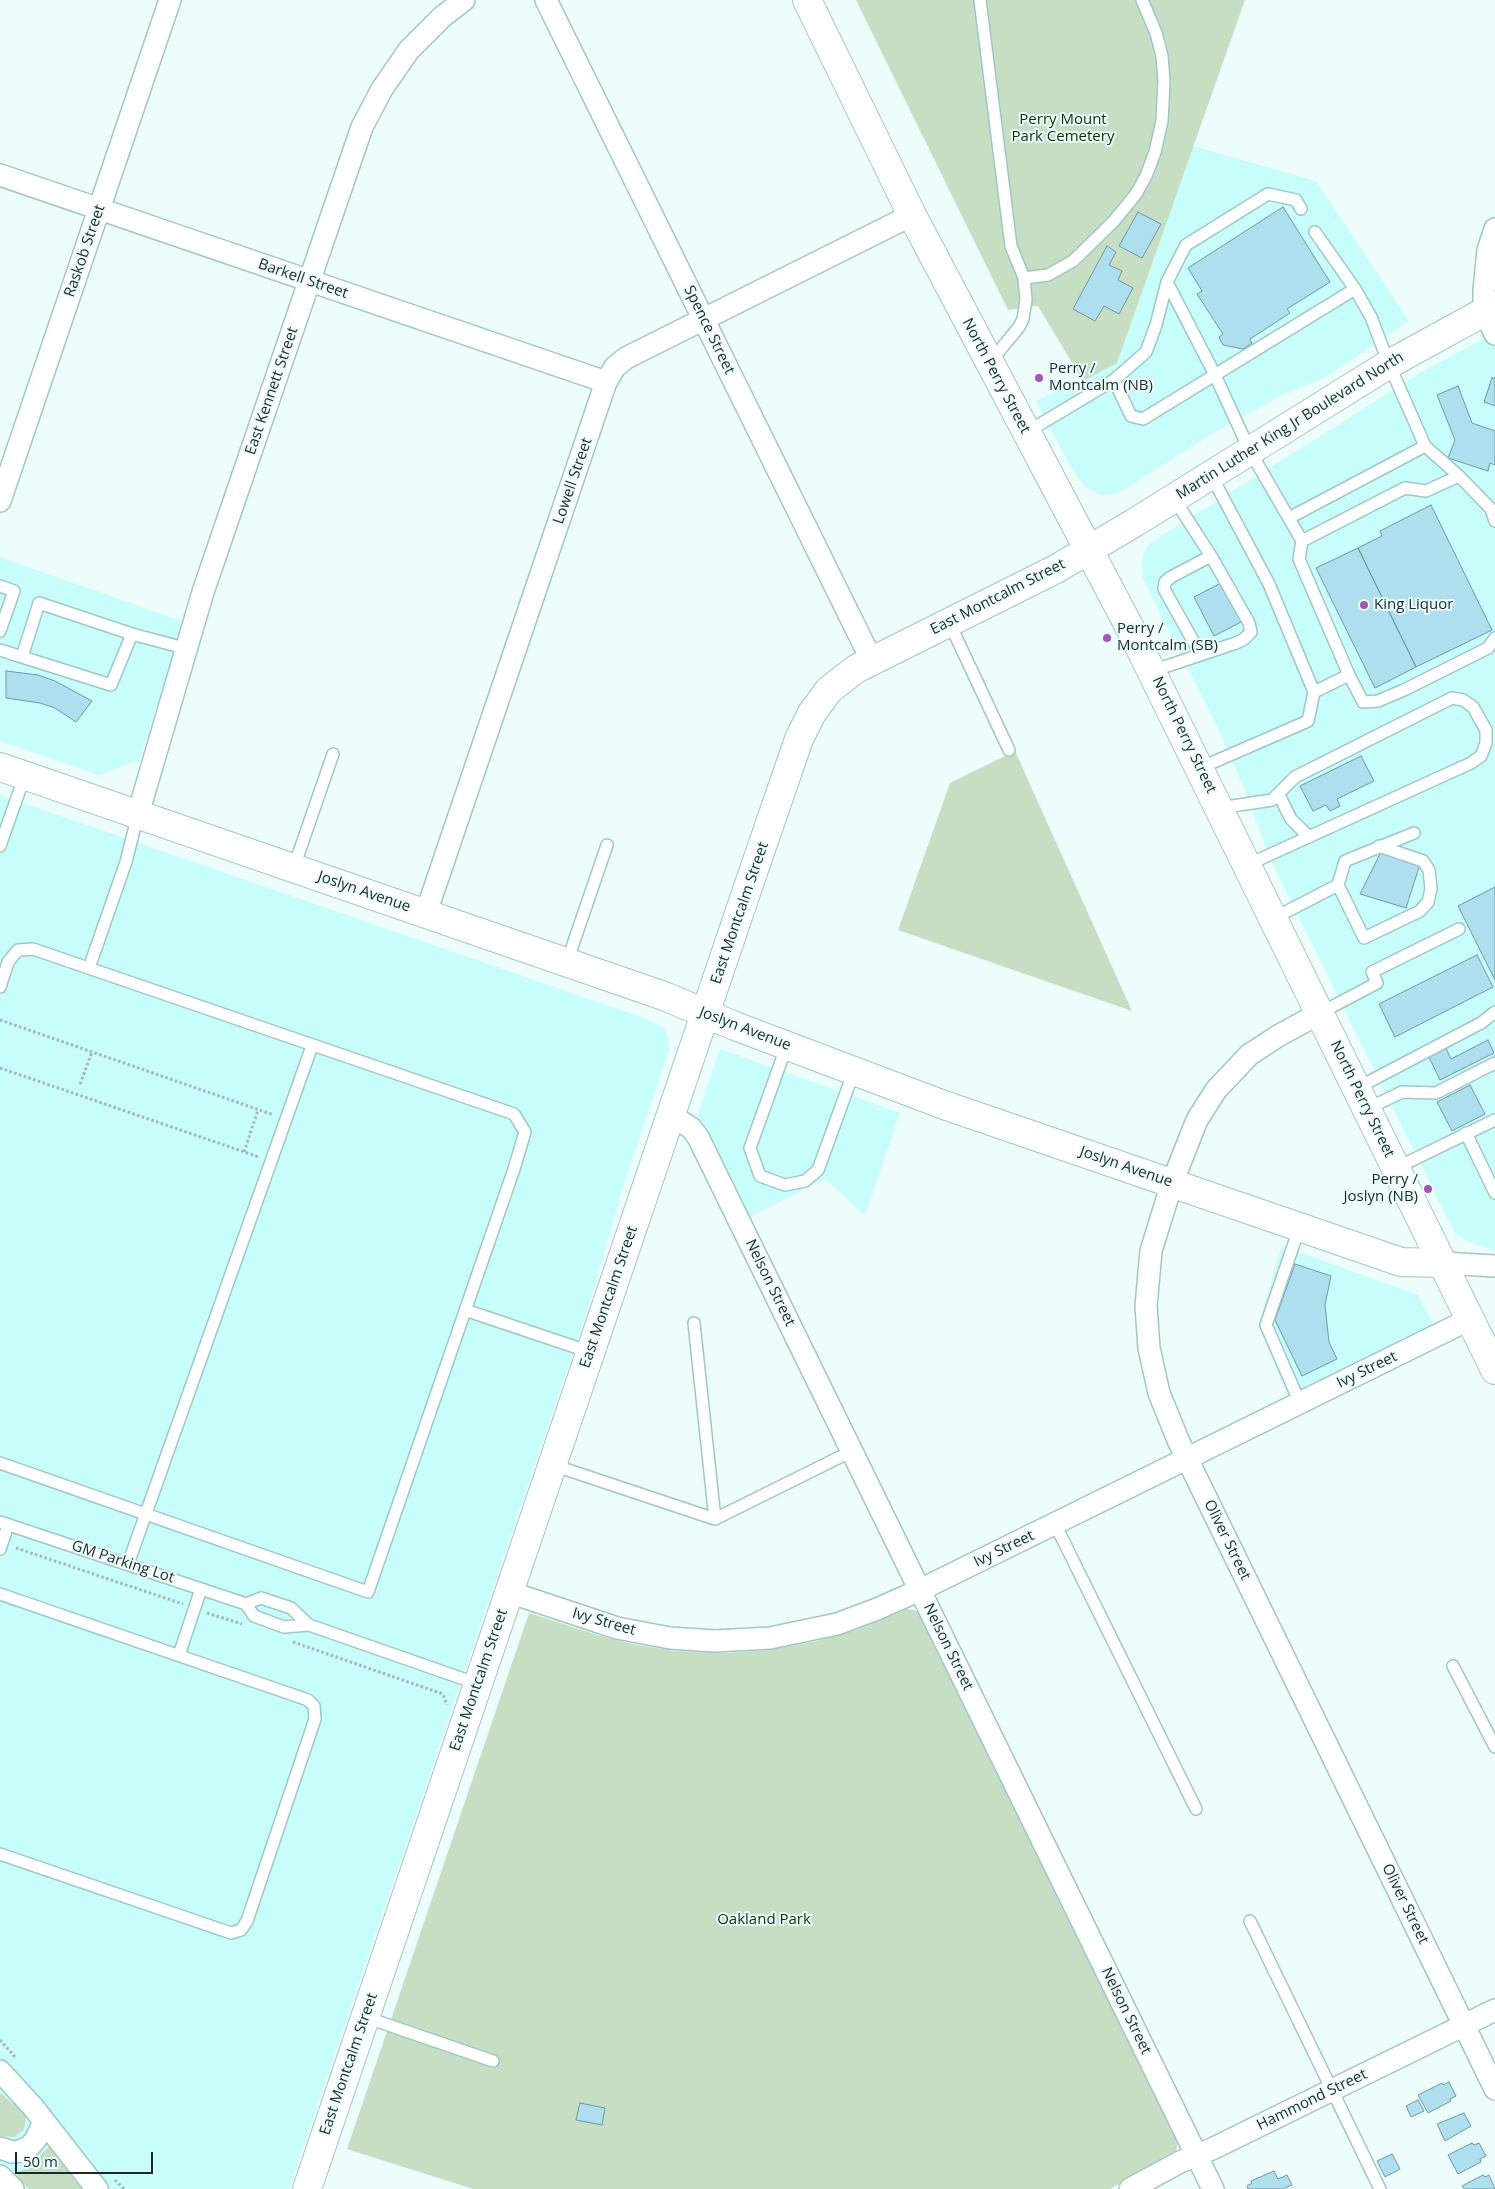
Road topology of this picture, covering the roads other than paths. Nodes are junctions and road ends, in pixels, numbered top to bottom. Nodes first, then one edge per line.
1 (170, 0) edge
2 (464, 0) edge
3 (546, 0) edge
4 (806, 0) edge
5 (980, 0) edge
6 (1142, 0) edge
7 (0, 175) edge
8 (99, 209) junction
9 (1301, 209) dead end
10 (912, 216) junction
11 (1495, 229) edge
12 (1316, 232) dead end
13 (1024, 278) junction
14 (309, 281) junction
15 (1167, 282) junction
16 (1355, 289) junction
17 (1491, 317) edge
18 (704, 319) junction
19 (989, 364) junction
20 (1389, 364) junction
21 (1214, 374) junction
22 (1114, 380) junction
23 (606, 382) junction
24 (1026, 432) junction
25 (1424, 446) junction
26 (1250, 451) junction
27 (1211, 475) junction
28 (1459, 476) junction
29 (1173, 497) junction
30 (0, 502) edge
31 (1289, 518) junction
32 (1495, 521) edge
33 (1302, 541) junction
34 (1088, 550) junction
35 (1211, 556) junction
36 (0, 586) edge
37 (949, 622) junction
38 (0, 631) edge
39 (132, 634) junction
40 (1495, 638) edge
41 (188, 649) junction
42 (0, 650) edge
43 (1201, 655) junction
44 (22, 657) junction
45 (872, 661) junction
46 (1152, 671) junction
47 (1349, 675) junction
48 (1314, 692) junction
49 (1010, 750) dead end
50 (333, 754) dead end
51 (1200, 768) junction
52 (12, 771) edge
53 (1279, 795) junction
54 (1219, 808) junction
55 (138, 814) junction
56 (1414, 833) dead end
57 (1309, 837) junction
58 (606, 845) dead end
59 (0, 846) edge
60 (1379, 846) junction
61 (1247, 865) junction
62 (294, 867) junction
63 (1338, 885) junction
64 (426, 913) junction
65 (1274, 918) junction
66 (1459, 929) dead end
67 (567, 962) junction
68 (89, 968) junction
69 (0, 987) edge
70 (1495, 1012) edge
71 (1320, 1013) junction
72 (706, 1014) junction
73 (787, 1045) junction
74 (312, 1046) junction
75 (1495, 1063) edge
76 (854, 1071) junction
77 (1362, 1098) junction
78 (671, 1115) junction
79 (1495, 1120) edge
80 (1466, 1134) junction
81 (1396, 1168) junction
82 (1172, 1183) junction
83 (1495, 1193) edge
84 (1300, 1226) junction
85 (1443, 1263) junction
86 (1495, 1266) edge
87 (465, 1310) junction
88 (1470, 1319) junction
89 (694, 1323) dead end
90 (590, 1352) junction
91 (1495, 1370) edge
92 (1300, 1403) junction
93 (852, 1451) junction
94 (1187, 1459) junction
95 (0, 1463) edge
96 (553, 1464) junction
97 (146, 1513) junction
98 (715, 1519) junction
99 (4, 1523) edge
100 (1055, 1524) junction
101 (1, 1546) edge
102 (128, 1564) junction
103 (201, 1588) junction
104 (920, 1590) junction
105 (509, 1592) junction
106 (0, 1594) edge
107 (246, 1604) junction
108 (309, 1625) junction
109 (179, 1655) junction
110 (1453, 1666) dead end
111 (478, 1684) junction
112 (1495, 1747) edge
113 (1196, 1809) dead end
114 (0, 1854) edge
115 (1250, 1921) dead end
116 (1495, 2010) edge
117 (365, 2017) junction
118 (1464, 2026) junction
119 (493, 2061) dead end
120 (0, 2071) edge
121 (0, 2080) edge
122 (1495, 2089) edge
123 (1332, 2090) junction
124 (23, 2095) junction
125 (44, 2120) junction
126 (0, 2148) edge
127 (1196, 2155) junction
128 (0, 2176) edge
129 (13, 2189) edge
130 (97, 2189) edge
131 (307, 2189) edge
132 (1130, 2189) edge
133 (1213, 2189) edge
134 (1380, 2189) edge

1 - 8 street, Raskob Street
2 - 14 street, East Kennett Street
3 - 18 street, Spence Street
4 - 10 main road, North Perry Street
5 - 13 lane
6 - 13 lane
7 - 8 street, Barkell Street
8 - 14 street, Barkell Street
8 - 30 street, Raskob Street
9 - 15 lane
10 - 18 street, Lowell Street
10 - 19 main road, North Perry Street
11 - 17 street
12 - 16 lane
13 - 19 lane
14 - 23 street, Barkell Street
14 - 41 street, East Kennett Street
15 - 21 lane
15 - 22 lane
16 - 20 lane
16 - 21 lane
17 - 20 main road, Martin Luther King Jr Boulevard North
18 - 23 street, Lowell Street
18 - 45 street, Spence Street
19 - 24 main road, North Perry Street
20 - 25 lane
20 - 26 main road, Martin Luther King Jr Boulevard North
21 - 22 lane
21 - 26 lane
22 - 24 lane
23 - 64 street, Lowell Street
24 - 34 main road, North Perry Street
25 - 28 lane
25 - 31 lane
26 - 27 main road, Martin Luther King Jr Boulevard North
26 - 31 lane
27 - 29 main road, Martin Luther King Jr Boulevard North
27 - 48 lane
28 - 32 lane
28 - 33 lane
29 - 34 main road, Martin Luther King Jr Boulevard North
29 - 35 lane
31 - 33 lane
33 - 47 lane
34 - 37 main road, East Montcalm Street
34 - 46 main road, North Perry Street
35 - 43 lane
35 - 43 lane
36 - 38 lane
37 - 45 main road, East Montcalm Street
37 - 49 lane
39 - 41 lane
39 - 44 lane
39 - 44 lane
40 - 47 lane
41 - 55 street, East Kennett Street
42 - 44 lane
43 - 46 lane
45 - 72 main road, East Montcalm Street
46 - 51 main road, North Perry Street
47 - 48 lane
48 - 51 lane
50 - 62 lane
51 - 54 main road, North Perry Street
52 - 55 main road, Joslyn Avenue
52 - 59 lane
53 - 54 lane
53 - 57 lane
53 - 57 lane
54 - 61 main road, North Perry Street
55 - 62 main road, Joslyn Avenue
55 - 68 lane
56 - 60 lane
57 - 61 lane
58 - 67 lane
60 - 63 lane
60 - 63 lane
61 - 65 main road, North Perry Street
62 - 64 main road, Joslyn Avenue
63 - 65 lane
64 - 67 main road, Joslyn Avenue
65 - 71 main road, North Perry Street
66 - 71 lane
67 - 72 main road, Joslyn Avenue
68 - 69 lane
68 - 74 lane
70 - 77 lane
71 - 77 main road, North Perry Street
71 - 82 street, Oliver Street
72 - 73 main road, Joslyn Avenue
72 - 78 main road, East Montcalm Street
73 - 76 main road, Joslyn Avenue
73 - 76 lane
74 - 87 lane
74 - 97 lane
75 - 77 lane
76 - 82 main road, Joslyn Avenue
77 - 81 main road, North Perry Street
78 - 90 main road, East Montcalm Street
78 - 93 street, Nelson Street
79 - 80 lane
80 - 81 lane
80 - 83 lane
81 - 85 main road, North Perry Street
82 - 84 main road, Joslyn Avenue
82 - 94 street, Oliver Street
84 - 85 main road, Joslyn Avenue
84 - 92 lane
85 - 86 street, Joslyn Avenue
85 - 88 main road, North Perry Street
87 - 90 lane
87 - 97 lane
88 - 91 main road, North Perry Street
88 - 92 street, Ivy Street
89 - 98 lane
90 - 96 main road, East Montcalm Street
92 - 94 street, Ivy Street
93 - 98 lane
93 - 104 street, Nelson Street
94 - 100 street, Ivy Street
94 - 118 street, Oliver Street
95 - 97 lane
96 - 98 lane
96 - 105 main road, East Montcalm Street
97 - 102 lane
99 - 101 lane
99 - 102 lane, GM Parking Lot
100 - 104 street, Ivy Street
100 - 113 lane
102 - 103 lane, GM Parking Lot
103 - 107 lane, GM Parking Lot
103 - 109 lane
104 - 105 street, Ivy Street
104 - 127 street, Nelson Street
105 - 111 main road, East Montcalm Street
106 - 109 lane
107 - 108 lane, GM Parking Lot
107 - 108 lane, GM Parking Lot
108 - 111 lane, GM Parking Lot
109 - 114 lane
110 - 112 lane
111 - 117 main road, East Montcalm Street
115 - 123 lane
116 - 118 street, Hammond Street
117 - 119 lane
117 - 131 main road, East Montcalm Street
118 - 122 street, Oliver Street
118 - 123 street, Hammond Street
120 - 124 street
121 - 124 street
123 - 127 street, Hammond Street
123 - 134 lane
124 - 125 street
125 - 126 street
125 - 130 street
127 - 132 street, Hammond Street
127 - 133 street, Nelson Street
128 - 129 street

